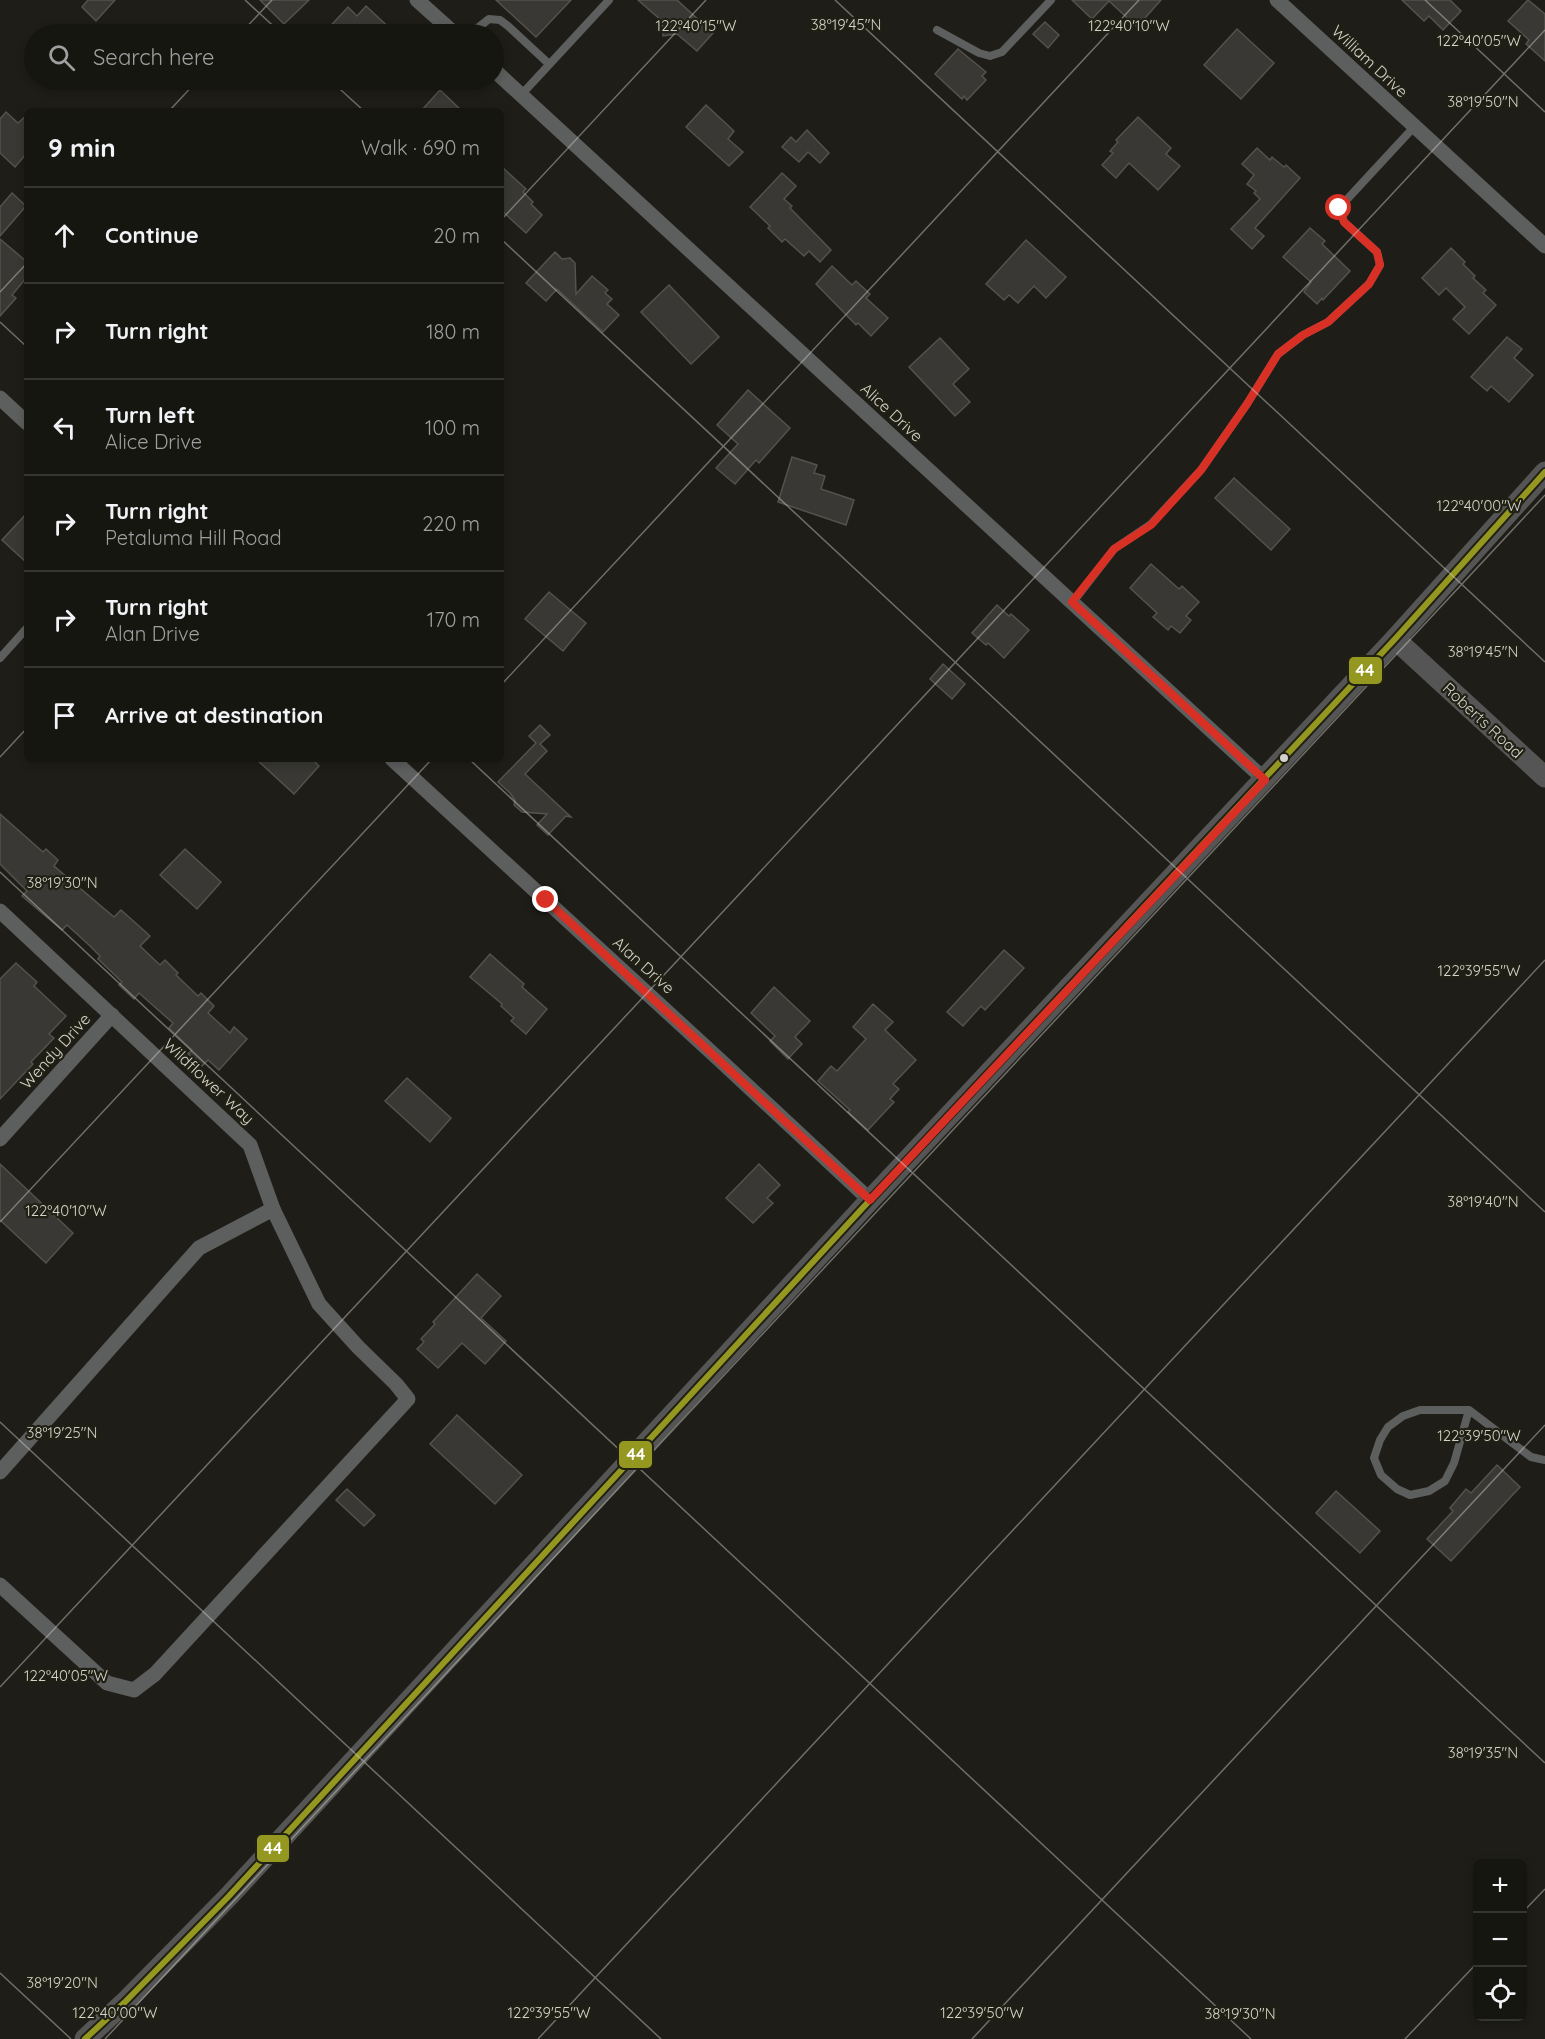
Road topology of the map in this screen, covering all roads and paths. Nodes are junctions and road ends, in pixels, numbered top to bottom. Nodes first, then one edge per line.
1 (417, 0) edge
2 (609, 0) edge
3 (1051, 0) edge
4 (1277, 0) edge
5 (443, 24) edge
6 (483, 24) edge
7 (937, 30) dead end
8 (549, 64) junction
9 (504, 79) edge
10 (521, 95) junction
11 (1414, 127) junction
12 (1545, 246) edge
13 (0, 398) edge
14 (24, 420) edge
15 (1545, 472) edge
16 (1072, 602) junction
17 (24, 631) edge
18 (1395, 639) junction
19 (0, 658) edge
20 (395, 762) edge
21 (1545, 777) edge
22 (1265, 780) junction
23 (0, 911) edge
24 (112, 1015) junction
25 (0, 1138) edge
26 (870, 1200) junction
27 (273, 1209) junction
28 (1469, 1410) junction
29 (1545, 1460) edge
30 (0, 1472) edge
31 (0, 1585) edge
32 (84, 2039) edge

1 - 5 street
2 - 8 lane
3 - 7 lane
4 - 11 street, William Drive
6 - 8 lane
8 - 10 lane
9 - 10 street, Alice Drive
10 - 16 street, Alice Drive
11 - 12 street, William Drive
11 - 16 lane
13 - 14 street
15 - 18 main road
16 - 22 street, Alice Drive
17 - 19 lane
18 - 21 main road, Roberts Road
18 - 22 main road
20 - 26 street, Alan Drive
22 - 26 main road
23 - 24 street, Wildflower Way
24 - 25 street, Wendy Drive
24 - 27 street, Wildflower Way
26 - 32 main road
27 - 30 street
27 - 31 street, Wildflower Way
28 - 28 lane
28 - 29 lane

